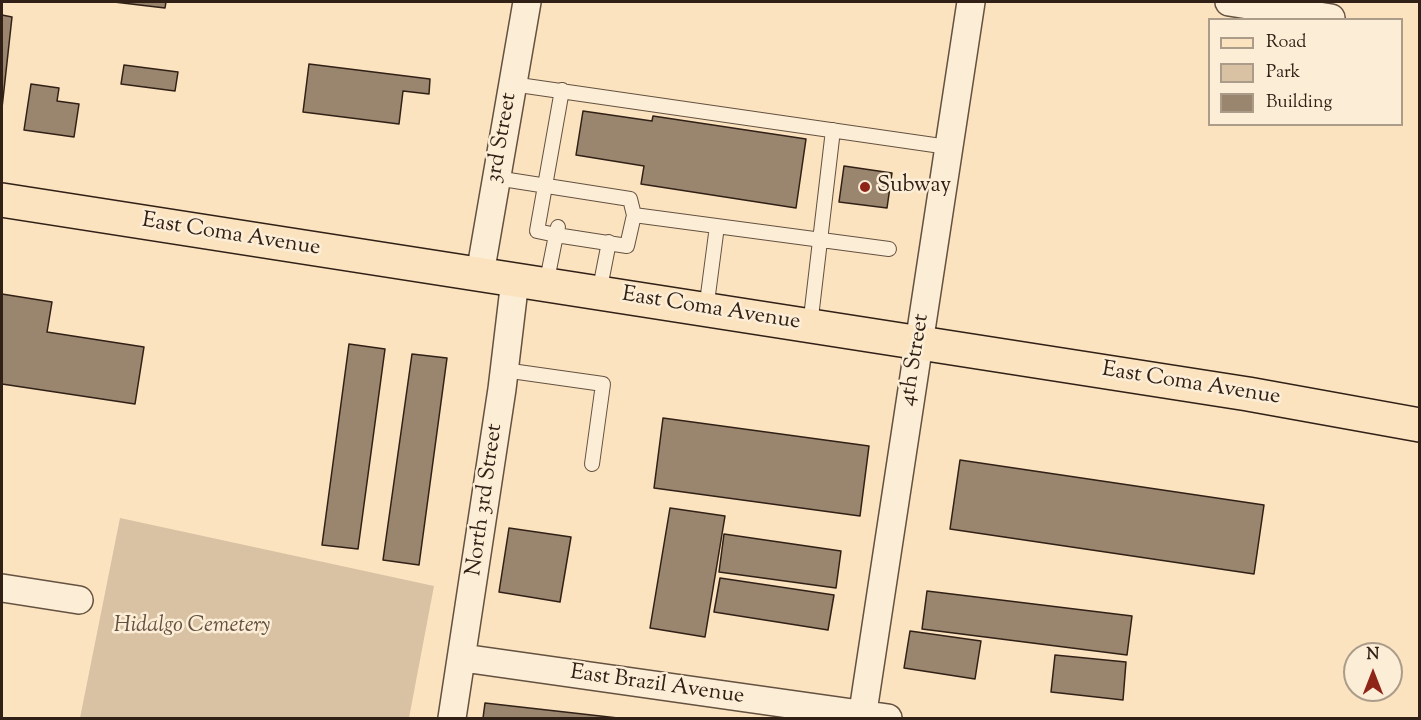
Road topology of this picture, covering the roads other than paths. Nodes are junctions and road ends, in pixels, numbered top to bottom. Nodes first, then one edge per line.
1 (527, 2) edge
2 (971, 2) edge
3 (1230, 2) edge
4 (1331, 18) dead end
5 (512, 84) junction
6 (562, 90) junction
7 (833, 130) junction
8 (948, 147) junction
9 (496, 178) junction
10 (544, 187) junction
11 (2, 200) edge
12 (634, 215) junction
13 (717, 226) junction
14 (557, 231) junction
15 (601, 240) junction
16 (820, 241) junction
17 (889, 249) dead end
18 (480, 274) junction
19 (530, 282) junction
20 (598, 293) junction
21 (706, 310) junction
22 (810, 326) junction
23 (918, 342) junction
24 (504, 370) junction
25 (1248, 394) junction
26 (1419, 406) edge
27 (1419, 425) edge
28 (592, 464) dead end
29 (2, 588) edge
30 (79, 600) dead end
31 (463, 658) junction
32 (870, 717) edge
33 (452, 718) edge

1 - 5 street, 3rd Street
2 - 8 street, 4th Street
3 - 4 street
5 - 6 lane
5 - 9 street, 3rd Street
6 - 7 lane
6 - 10 lane
7 - 8 lane
7 - 16 lane
8 - 23 street, 4th Street
9 - 10 lane
9 - 18 street, 3rd Street
10 - 12 lane
10 - 14 lane
11 - 18 main road, East Coma Avenue
12 - 13 lane
12 - 15 lane
13 - 16 lane
13 - 21 lane
14 - 15 lane
14 - 19 lane
15 - 20 lane
16 - 17 lane
16 - 22 lane
18 - 19 main road, East Coma Avenue
19 - 20 main road, East Coma Avenue
19 - 24 street, North 3rd Street
20 - 21 main road, East Coma Avenue
21 - 22 main road, East Coma Avenue
22 - 23 main road, East Coma Avenue
23 - 25 main road, East Coma Avenue
23 - 32 street, 4th Street
24 - 28 lane
24 - 31 street, North 3rd Street
25 - 26 main road
25 - 27 main road, East Coma Avenue
29 - 30 street
31 - 32 street, East Brazil Avenue
31 - 33 street, North 3rd Street

